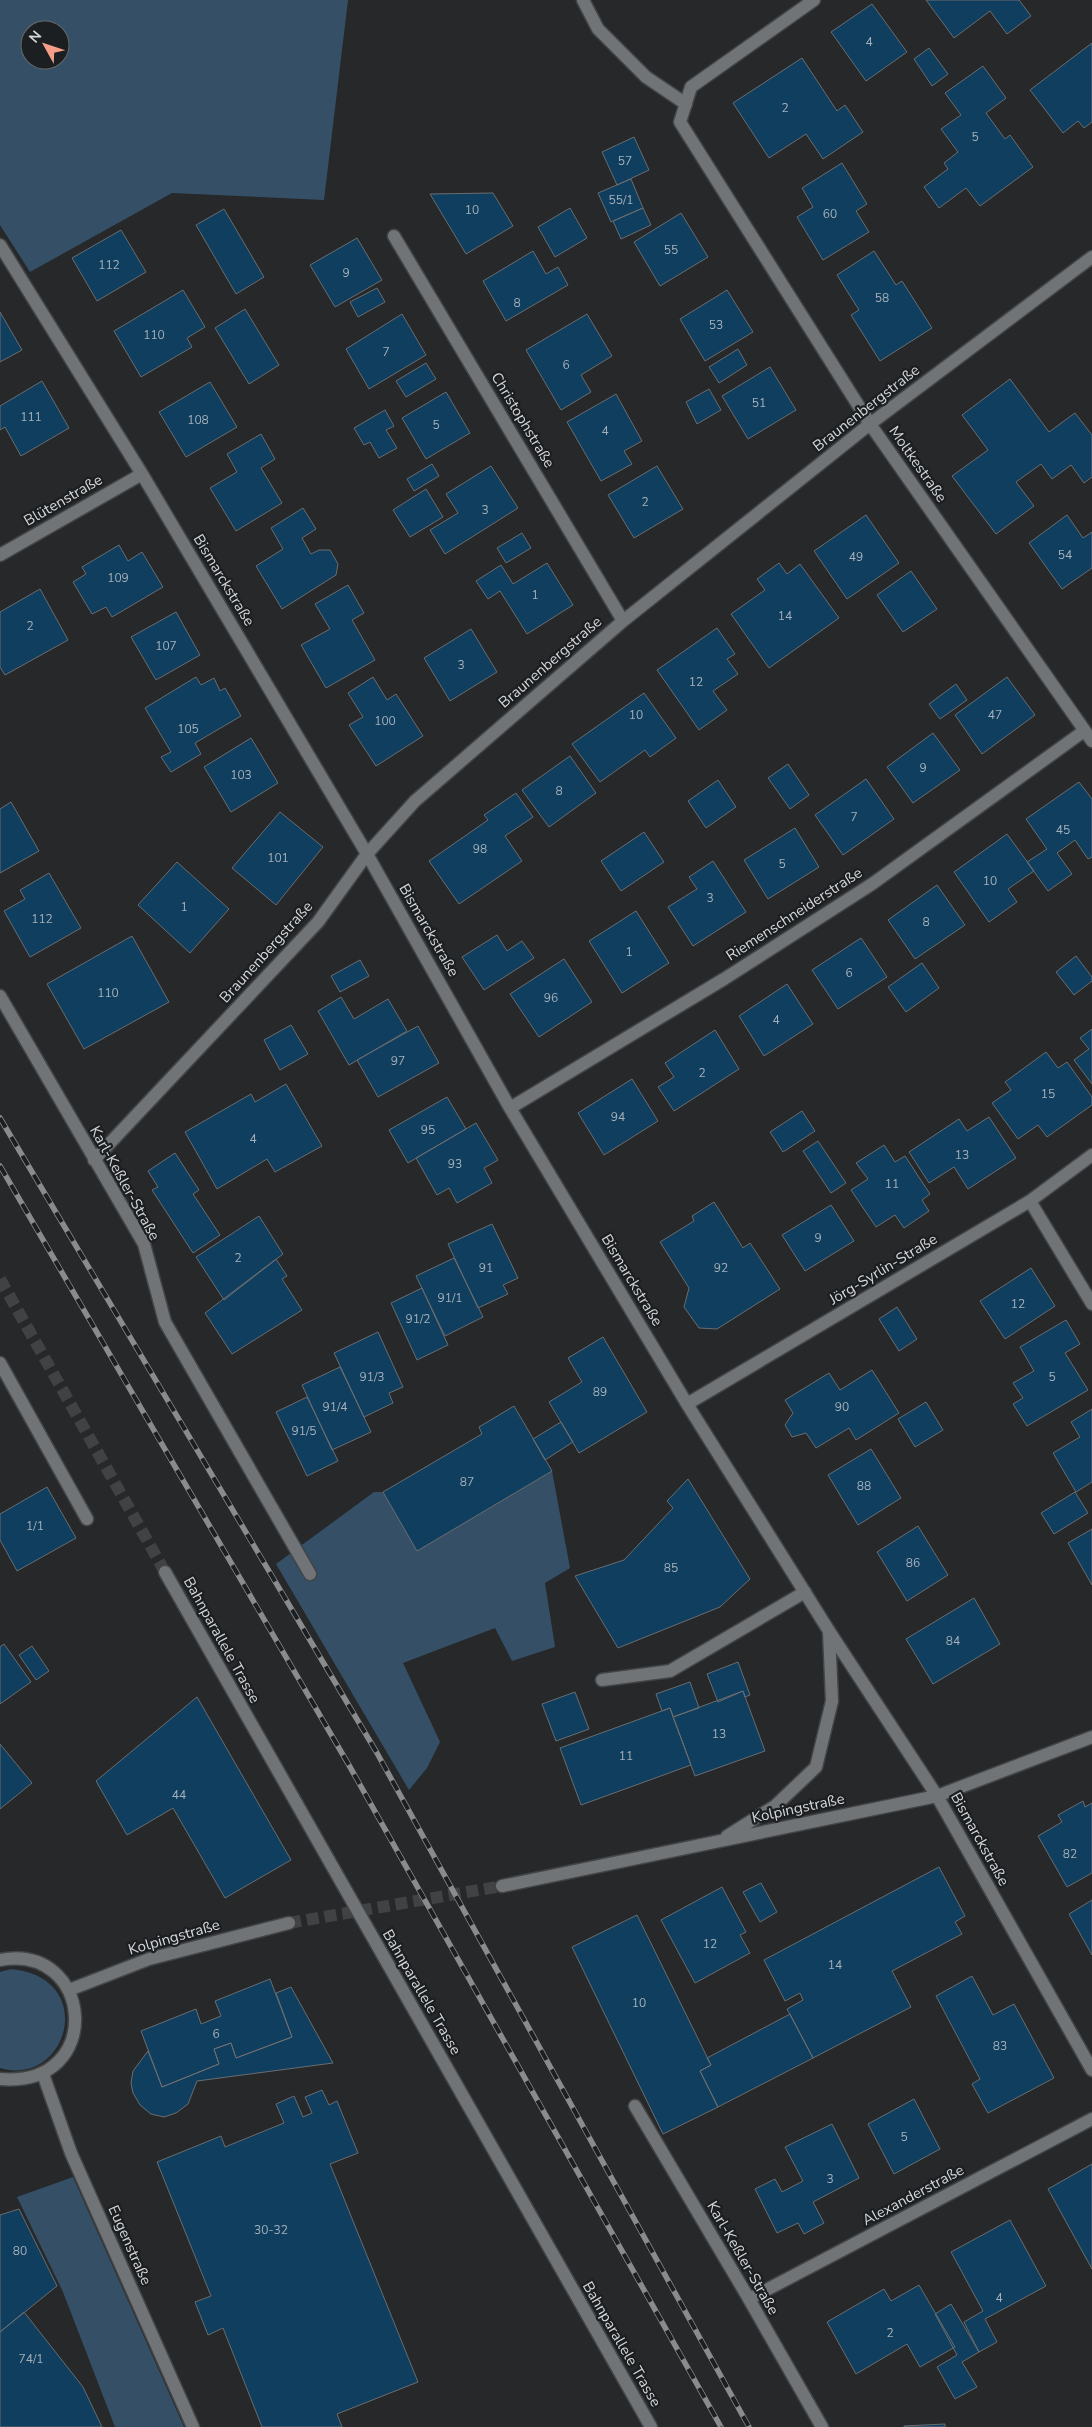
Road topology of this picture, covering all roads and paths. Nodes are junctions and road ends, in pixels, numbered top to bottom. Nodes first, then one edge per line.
1 (583, 0) edge
2 (814, 0) edge
3 (686, 104) junction
4 (394, 236) dead end
5 (0, 245) edge
6 (1092, 258) edge
7 (870, 424) junction
8 (142, 474) junction
9 (0, 555) edge
10 (623, 621) junction
11 (1088, 736) edge
12 (367, 854) junction
13 (0, 996) edge
14 (510, 1108) junction
15 (1092, 1155) edge
16 (94, 1160) junction
17 (1030, 1201) junction
18 (1092, 1304) edge
19 (0, 1363) edge
20 (687, 1404) junction
21 (87, 1519) dead end
22 (165, 1572) tunnel mouth
23 (310, 1574) dead end
24 (805, 1592) junction
25 (829, 1631) junction
26 (602, 1680) dead end
27 (1092, 1737) edge
28 (937, 1796) junction
29 (718, 1841) junction
30 (502, 1886) tunnel mouth
31 (289, 1923) tunnel mouth
32 (0, 1960) edge
33 (69, 1990) junction
34 (1092, 2070) edge
35 (43, 2074) junction
36 (0, 2079) edge
37 (635, 2106) dead end
38 (1092, 2120) edge
39 (749, 2299) junction
40 (193, 2427) edge
41 (651, 2427) edge
42 (822, 2427) edge

1 - 3 street
2 - 3 street
3 - 7 street, Moltkestraße
4 - 10 street, Christophstraße
5 - 8 street, Bismarckstraße
6 - 7 street, Braunenbergstraße
7 - 10 street, Braunenbergstraße
7 - 11 street, Moltkestraße
8 - 9 street, Blütenstraße
8 - 12 street, Bismarckstraße
10 - 12 street, Braunenbergstraße
11 - 14 street, Riemenschneiderstraße
12 - 14 street, Bismarckstraße
12 - 16 street, Braunenbergstraße
13 - 16 street, Karl-Keßler-Straße
14 - 20 street, Bismarckstraße
15 - 17 street, Jörg-Syrlin-Straße
16 - 23 street, Karl-Keßler-Straße
17 - 18 street
17 - 20 street, Jörg-Syrlin-Straße
19 - 21 street
20 - 24 street, Bismarckstraße
22 - 41 street, Bahnparallele Trasse
24 - 25 street, Bismarckstraße
24 - 26 street
25 - 28 street, Bismarckstraße
25 - 29 street, Bismarckstraße
27 - 28 street, Kolpingstraße
28 - 29 street, Kolpingstraße
28 - 34 street, Bismarckstraße
29 - 30 street, Kolpingstraße
31 - 33 street, Kolpingstraße
32 - 33 street
33 - 35 street
35 - 36 street
35 - 40 street, Eugenstraße
37 - 39 street, Karl-Keßler-Straße
38 - 39 street, Alexanderstraße
39 - 42 street, Karl-Keßler-Straße

